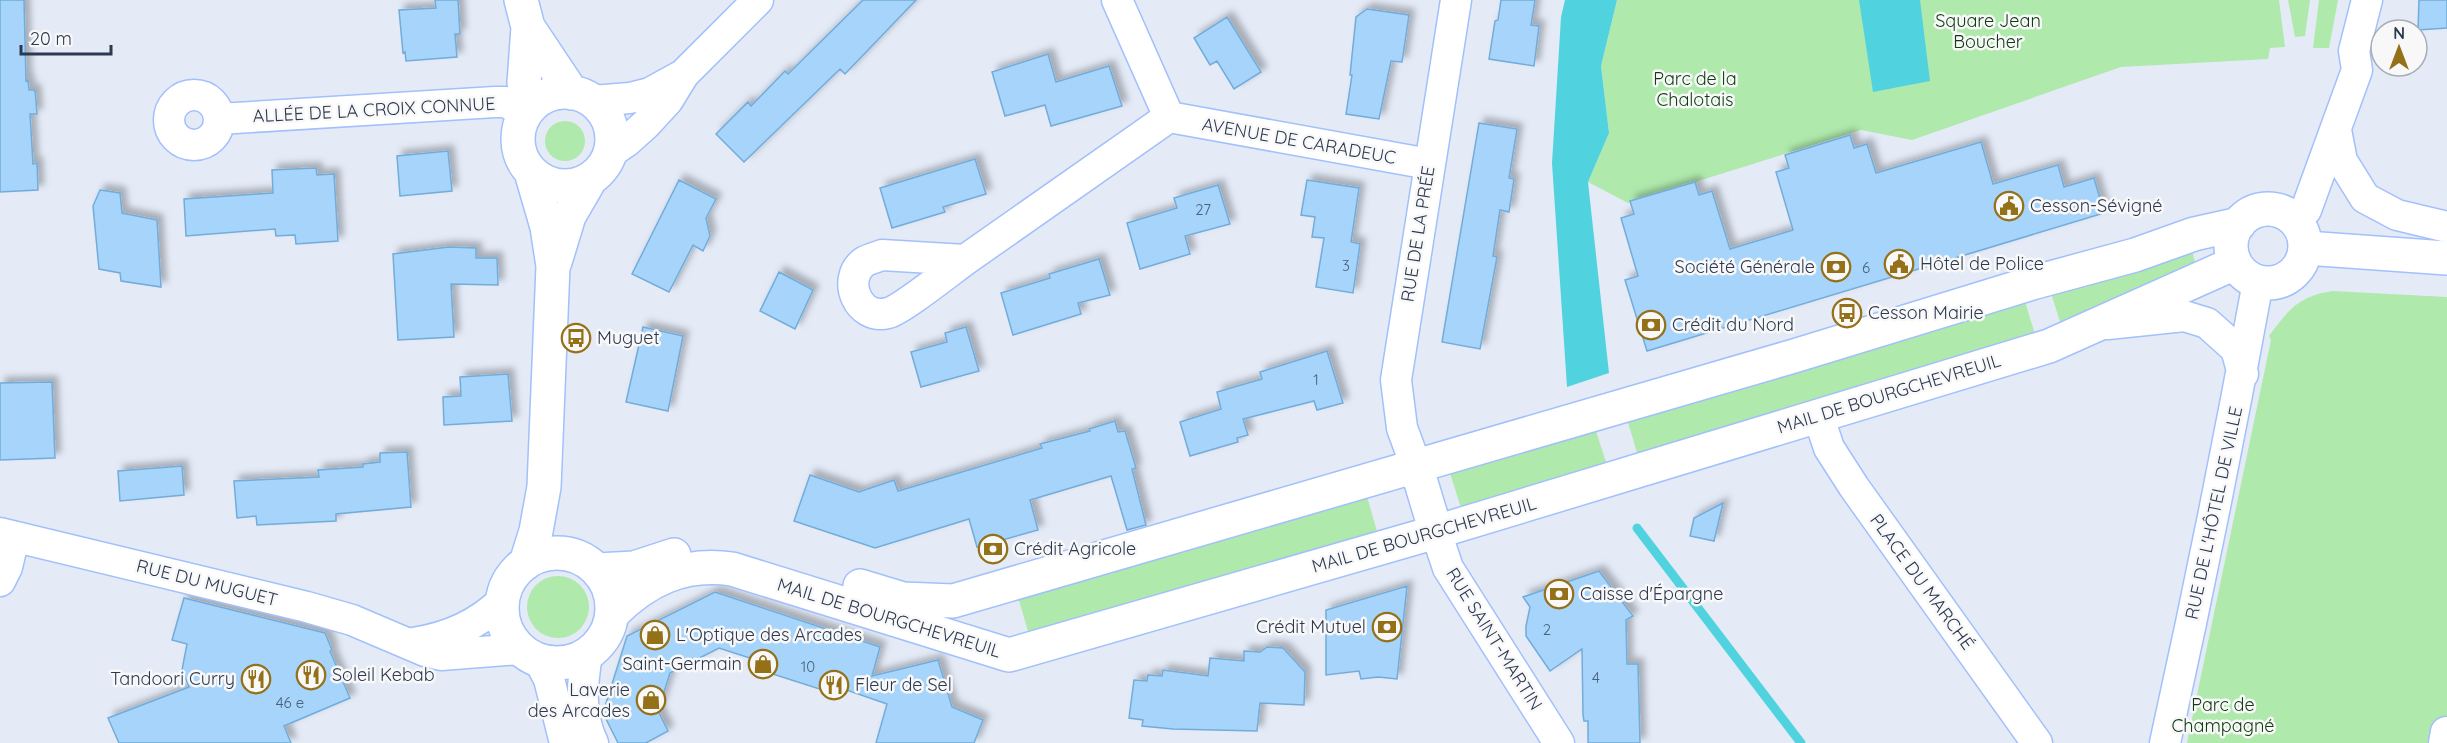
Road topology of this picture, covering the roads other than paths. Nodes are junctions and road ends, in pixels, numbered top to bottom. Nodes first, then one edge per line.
1 (758, 0) edge
2 (1117, 0) edge
3 (1456, 0) edge
4 (2367, 0) edge
5 (525, 14) edge
6 (684, 74) junction
7 (582, 97) junction
8 (528, 110) junction
9 (1169, 117) junction
10 (219, 119) dead end
11 (2336, 130) junction
12 (1429, 164) junction
13 (601, 166) junction
14 (531, 172) junction
15 (2238, 224) junction
16 (2447, 226) edge
17 (2300, 234) junction
18 (2447, 258) edge
19 (965, 260) dead end
20 (553, 266) junction
21 (2247, 272) junction
22 (2099, 325) junction
23 (2242, 374) junction
24 (1818, 415) junction
25 (1416, 466) junction
26 (544, 487) junction
27 (1436, 532) junction
28 (7, 535) edge
29 (526, 563) junction
30 (586, 563) junction
31 (0, 581) edge
32 (503, 600) junction
33 (612, 614) junction
34 (410, 644) junction
35 (530, 654) junction
36 (587, 654) junction
37 (565, 743) edge
38 (593, 743) edge
39 (1559, 743) edge
40 (2037, 743) edge
41 (2165, 743) edge

1 - 6 street
2 - 9 street
3 - 12 street, RUE DE LA PRÉE
4 - 11 street
5 - 7 main road
5 - 8 main road
6 - 7 street
6 - 13 street
7 - 8 main road
7 - 13 main road
8 - 10 street, ALLÉE DE LA CROIX CONNUE
8 - 14 main road
9 - 12 street, AVENUE DE CARADEUC
9 - 19 street
11 - 16 street
11 - 17 street
12 - 25 street, RUE DE LA PRÉE
13 - 14 main road
13 - 20 main road
14 - 20 main road
15 - 17 main road
15 - 21 main road
15 - 25 main road, MAIL DE BOURGCHEVREUIL
17 - 18 main road
17 - 21 main road
20 - 26 main road
21 - 22 main road, MAIL DE BOURGCHEVREUIL
21 - 23 street, RUE DE L'HÔTEL DE VILLE
22 - 23 street
22 - 24 main road, MAIL DE BOURGCHEVREUIL
23 - 41 street, RUE DE L'HÔTEL DE VILLE
24 - 27 main road, MAIL DE BOURGCHEVREUIL
24 - 40 street, PLACE DU MARCHÉ
25 - 27 main road
25 - 30 main road, MAIL DE BOURGCHEVREUIL
26 - 29 main road
26 - 30 main road
27 - 33 main road, MAIL DE BOURGCHEVREUIL
27 - 39 street, RUE SAINT-MARTIN
28 - 31 street
28 - 34 street, RUE DU MUGUET
29 - 30 main road
29 - 32 main road
30 - 33 main road
32 - 34 street
32 - 35 main road
33 - 36 main road
34 - 35 street, RUE DU MUGUET
35 - 36 main road
35 - 37 street
36 - 38 street

